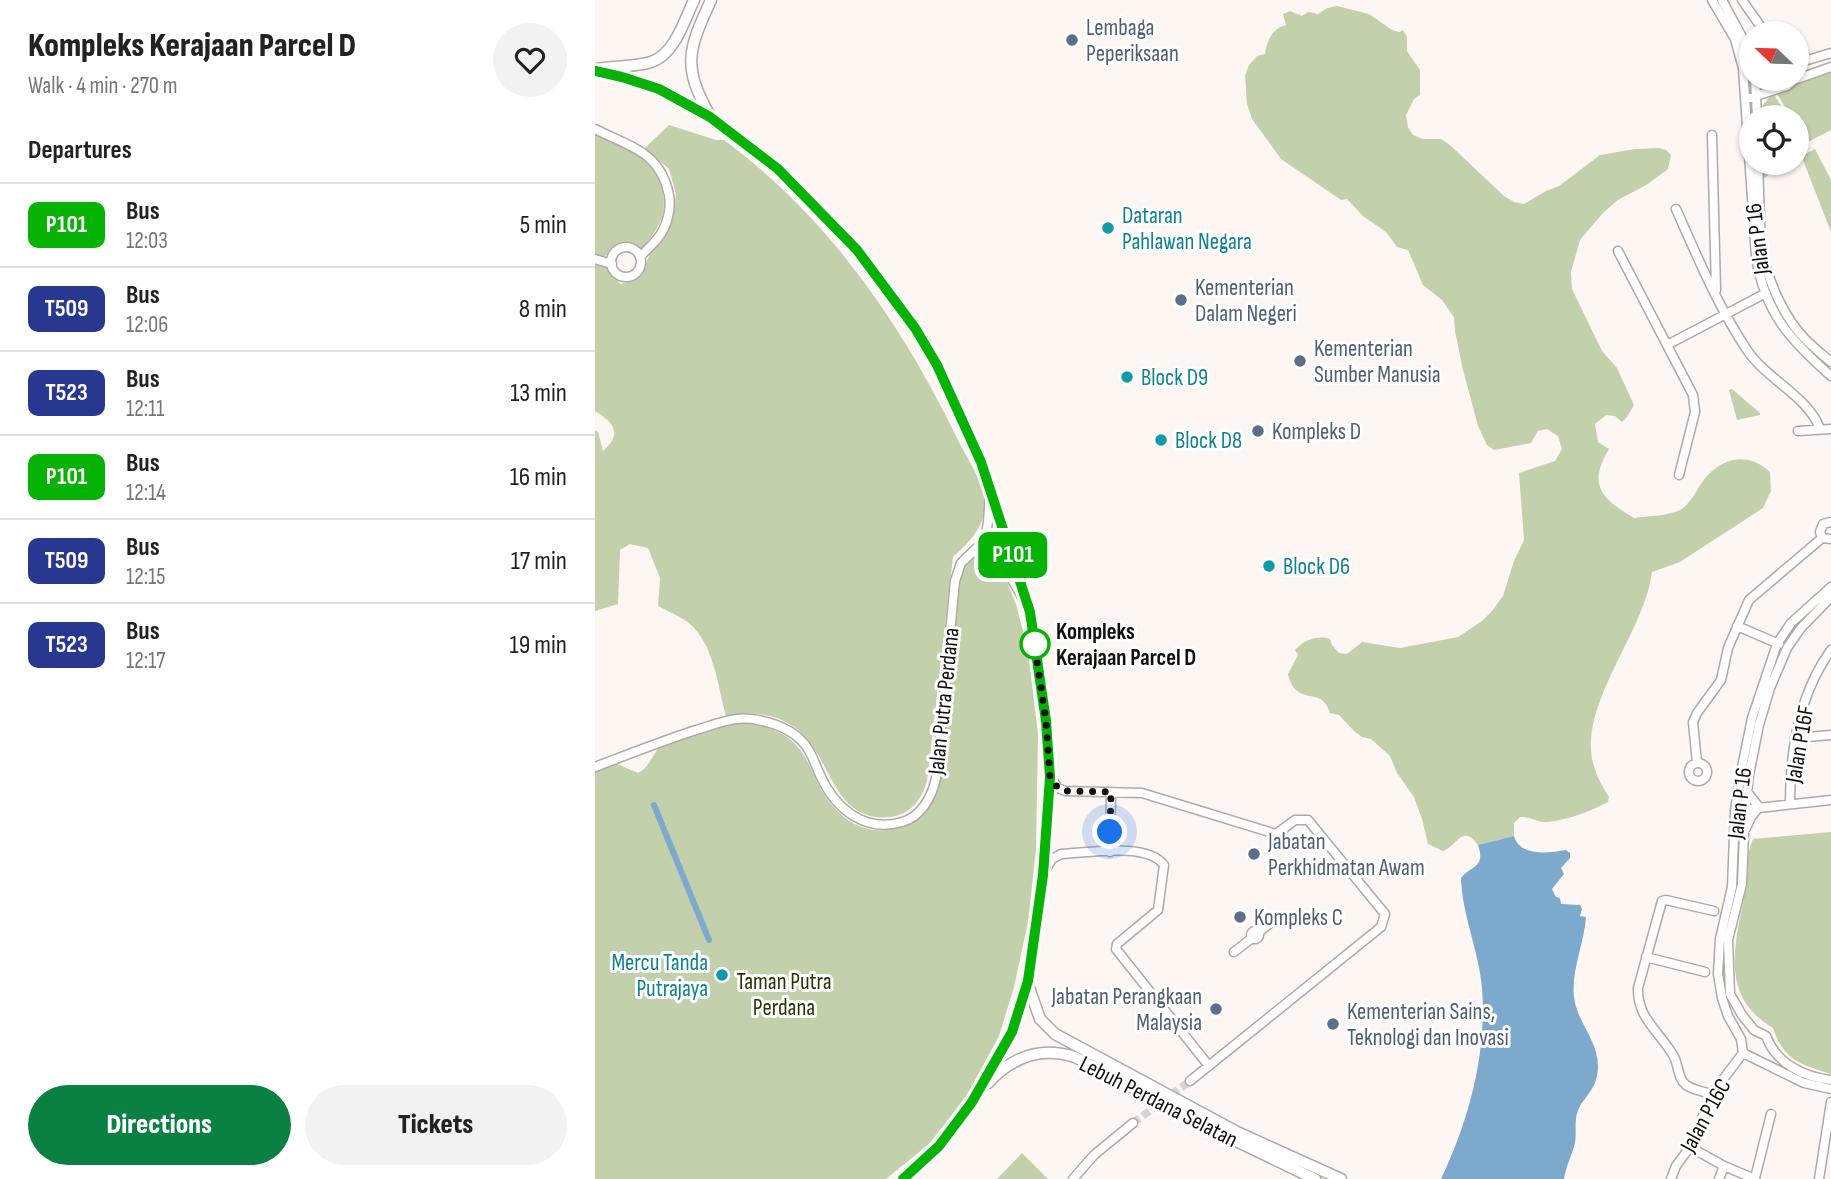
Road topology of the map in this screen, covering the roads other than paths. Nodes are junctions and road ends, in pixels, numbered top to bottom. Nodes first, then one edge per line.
1 (694, 0) edge
2 (711, 0) edge
3 (1712, 0) edge
4 (1722, 0) edge
5 (1742, 0) edge
6 (1757, 21) edge
7 (1739, 31) edge
8 (1831, 52) edge
9 (1819, 56) junction
10 (1809, 60) edge
11 (1827, 69) edge
12 (595, 70) edge
13 (1809, 75) edge
14 (1764, 91) edge
15 (1756, 93) junction
16 (1746, 96) junction
17 (1757, 105) edge
18 (710, 117) junction
19 (595, 129) edge
20 (1712, 135) dead end
21 (1758, 175) edge
22 (1676, 209) dead end
23 (1618, 251) dead end
24 (640, 257) junction
25 (595, 259) edge
26 (612, 264) junction
27 (1716, 293) junction
28 (1766, 293) junction
29 (1727, 313) junction
30 (1667, 345) junction
31 (1797, 346) junction
32 (1821, 353) junction
33 (1831, 354) edge
34 (1831, 364) edge
35 (1831, 376) edge
36 (1821, 429) junction
37 (1831, 429) edge
38 (1798, 431) dead end
39 (1679, 474) dead end
40 (990, 487) junction
41 (1831, 522) edge
42 (1827, 539) edge
43 (981, 546) junction
44 (1831, 587) edge
45 (1831, 597) edge
46 (1030, 612) junction
47 (1737, 626) junction
48 (1777, 643) junction
49 (1787, 648) junction
50 (1831, 650) edge
51 (1831, 735) edge
52 (1795, 738) junction
53 (1696, 763) dead end
54 (595, 767) edge
55 (1050, 777) junction
56 (1111, 792) junction
57 (1747, 792) junction
58 (1831, 800) edge
59 (1790, 803) junction
60 (1759, 807) junction
61 (1735, 810) junction
62 (1745, 810) junction
63 (1743, 834) junction
64 (1109, 852) junction
65 (1043, 875) junction
66 (1714, 911) dead end
67 (1275, 919) dead end
68 (1234, 952) dead end
69 (1646, 957) junction
70 (1705, 972) dead end
71 (1028, 981) junction
72 (1754, 1030) junction
73 (1741, 1039) junction
74 (1768, 1044) junction
75 (1743, 1053) junction
76 (1754, 1058) junction
77 (1209, 1066) junction
78 (1831, 1080) edge
79 (1190, 1081) tunnel mouth
80 (1831, 1089) edge
81 (1712, 1094) junction
82 (972, 1102) junction
83 (1831, 1102) edge
84 (1771, 1114) dead end
85 (1133, 1124) tunnel mouth
86 (1690, 1147) junction
87 (1724, 1166) junction
88 (1755, 1178) edge
89 (903, 1179) edge
90 (1073, 1179) edge
91 (1315, 1179) edge
92 (1341, 1179) edge
93 (1671, 1179) edge
94 (1719, 1179) edge
95 (1819, 1179) edge

1 - 12 main road
2 - 18 main road
3 - 16 street, Jalan P 16
4 - 7 street
5 - 6 street
8 - 9 street
9 - 10 street
9 - 11 street
11 - 13 street
12 - 18 main road
14 - 15 street
15 - 16 street
15 - 17 street
16 - 28 street, Jalan P 16
18 - 40 main road
19 - 24 street
20 - 27 street
21 - 32 street, Jalan P 16
22 - 27 street
23 - 30 street
24 - 26 street
24 - 26 street
25 - 26 street
27 - 29 street
28 - 29 street
28 - 31 street, Jalan P 16
29 - 30 street
29 - 36 street
30 - 39 street
31 - 34 street
31 - 35 street, Jalan P 16
32 - 33 street
32 - 34 street, Jalan P 16
36 - 37 street
36 - 38 street
40 - 43 street
40 - 46 main road
41 - 42 street
42 - 47 street
43 - 46 street
43 - 54 street, Jalan Putra Perdana
44 - 48 street, Jalan P 16
45 - 49 street, Jalan P 16
46 - 55 main road
47 - 48 street
47 - 53 street
48 - 49 street
48 - 61 street, Jalan P 16
49 - 57 street, Jalan P 16
50 - 52 street, Jalan P16F
51 - 52 street
52 - 59 street, Jalan P16F
55 - 56 street
55 - 65 main road
56 - 64 street
56 - 77 street
57 - 60 street
57 - 62 street, Jalan P 16
58 - 59 street
59 - 60 street
60 - 62 street
60 - 63 street
61 - 62 street
61 - 73 street, Jalan P 16
62 - 63 street, Jalan P 16
63 - 72 street, Jalan P 16
64 - 65 street
64 - 77 street
65 - 71 main road
66 - 69 street
67 - 68 street
69 - 70 street
69 - 81 street
71 - 82 main road
71 - 92 main road, Lebuh Perdana Selatan
72 - 73 street
72 - 74 street, Jalan P 16
73 - 75 street, Jalan P 16
74 - 76 street
74 - 78 street, Jalan P 16
75 - 76 street
75 - 81 street, Jalan P16C
76 - 80 street
77 - 79 street
81 - 86 street, Jalan P16C
82 - 89 main road
82 - 91 main road, Lebuh Perdana Selatan
83 - 95 street
84 - 88 street
85 - 90 street
86 - 87 street
86 - 93 street, Jalan P16C
87 - 88 street
87 - 94 street

